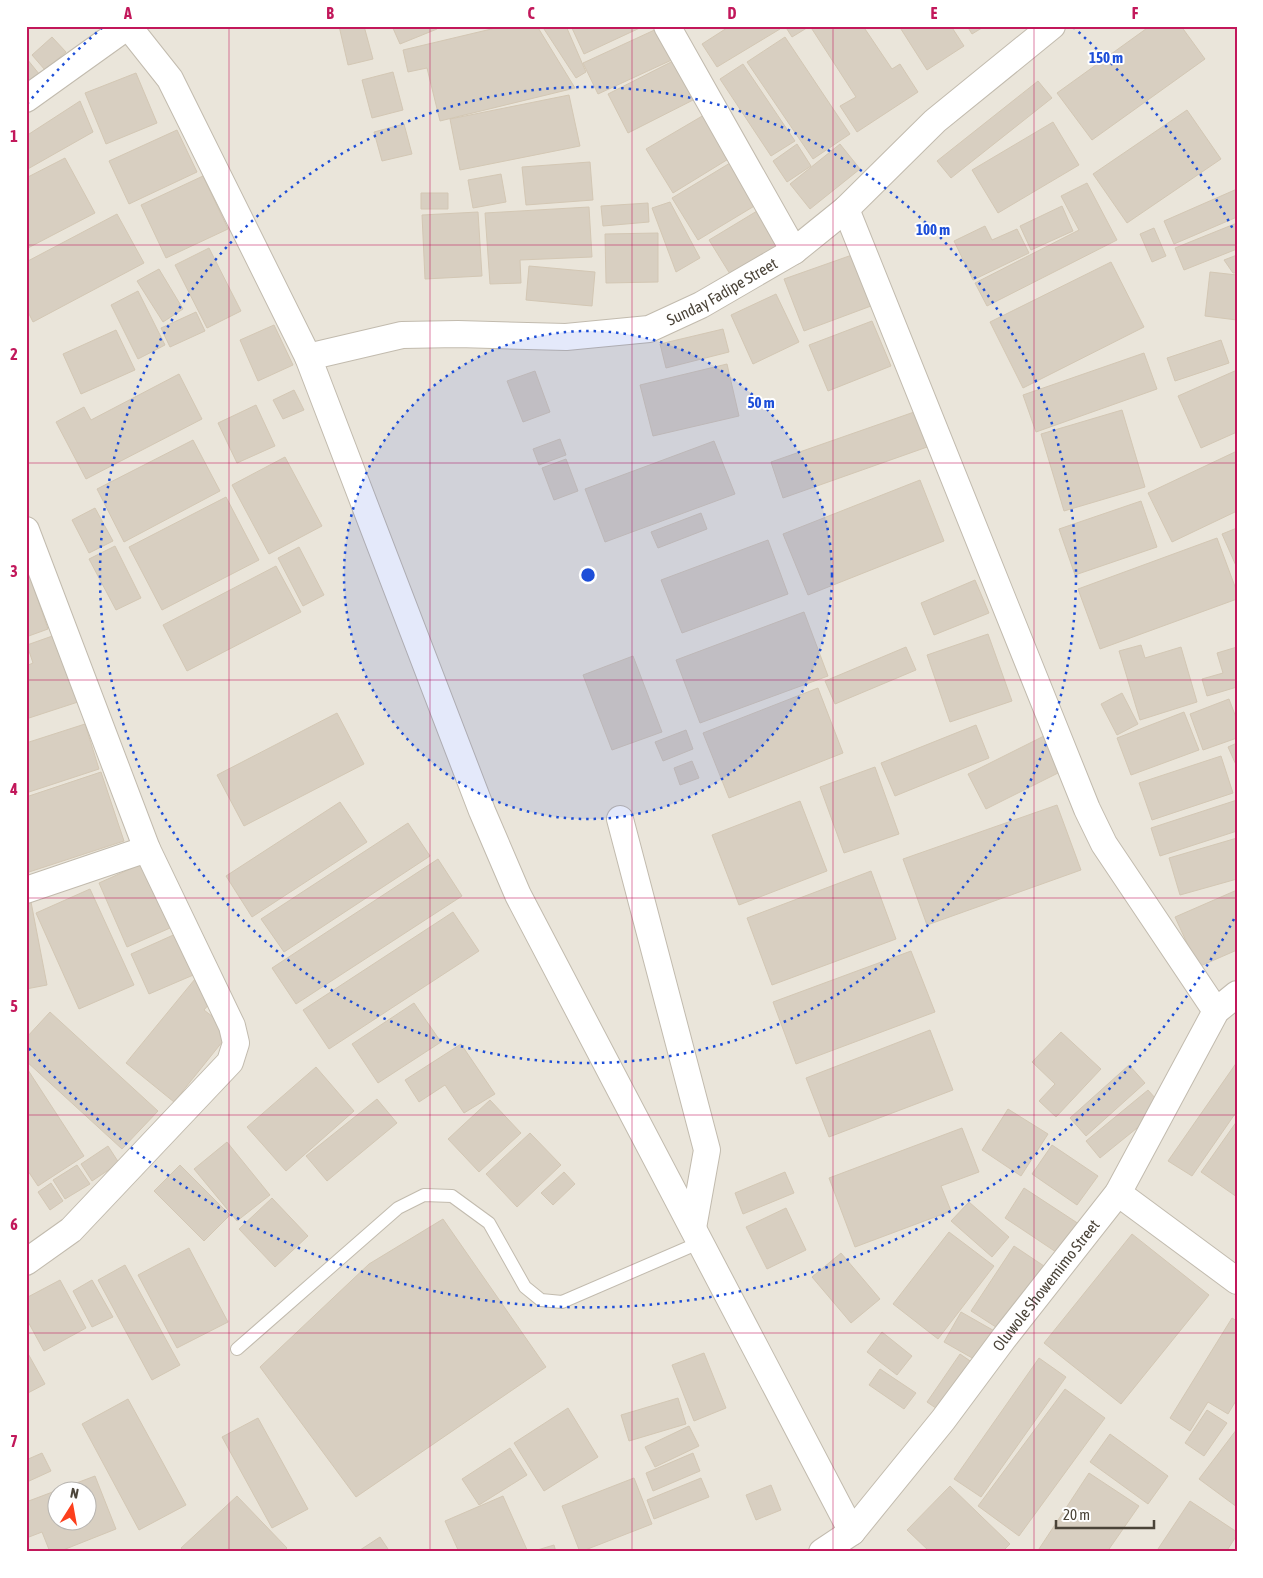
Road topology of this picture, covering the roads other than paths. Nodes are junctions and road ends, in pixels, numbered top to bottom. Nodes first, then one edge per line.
1 (128, 26) edge
2 (667, 26) edge
3 (1052, 26) edge
4 (26, 99) edge
5 (846, 209) junction
6 (794, 251) junction
7 (308, 357) junction
8 (29, 545) edge
9 (620, 819) dead end
10 (148, 849) junction
11 (26, 890) edge
12 (1237, 994) edge
13 (1216, 1011) junction
14 (1118, 1193) junction
15 (697, 1235) junction
16 (26, 1262) edge
17 (1237, 1281) edge
18 (237, 1349) dead end
19 (842, 1544) edge

1 - 4 street
1 - 7 street
2 - 6 street
3 - 5 street, Sunday Fadipe Street
5 - 6 street, Sunday Fadipe Street
5 - 13 street
6 - 7 street, Sunday Fadipe Street
7 - 15 street
8 - 10 street
9 - 15 street
10 - 11 street
10 - 16 street
12 - 13 street, Oluwole Showemimo Street
13 - 14 street, Oluwole Showemimo Street
14 - 17 street
14 - 19 street, Oluwole Showemimo Street
15 - 18 lane
15 - 19 street

